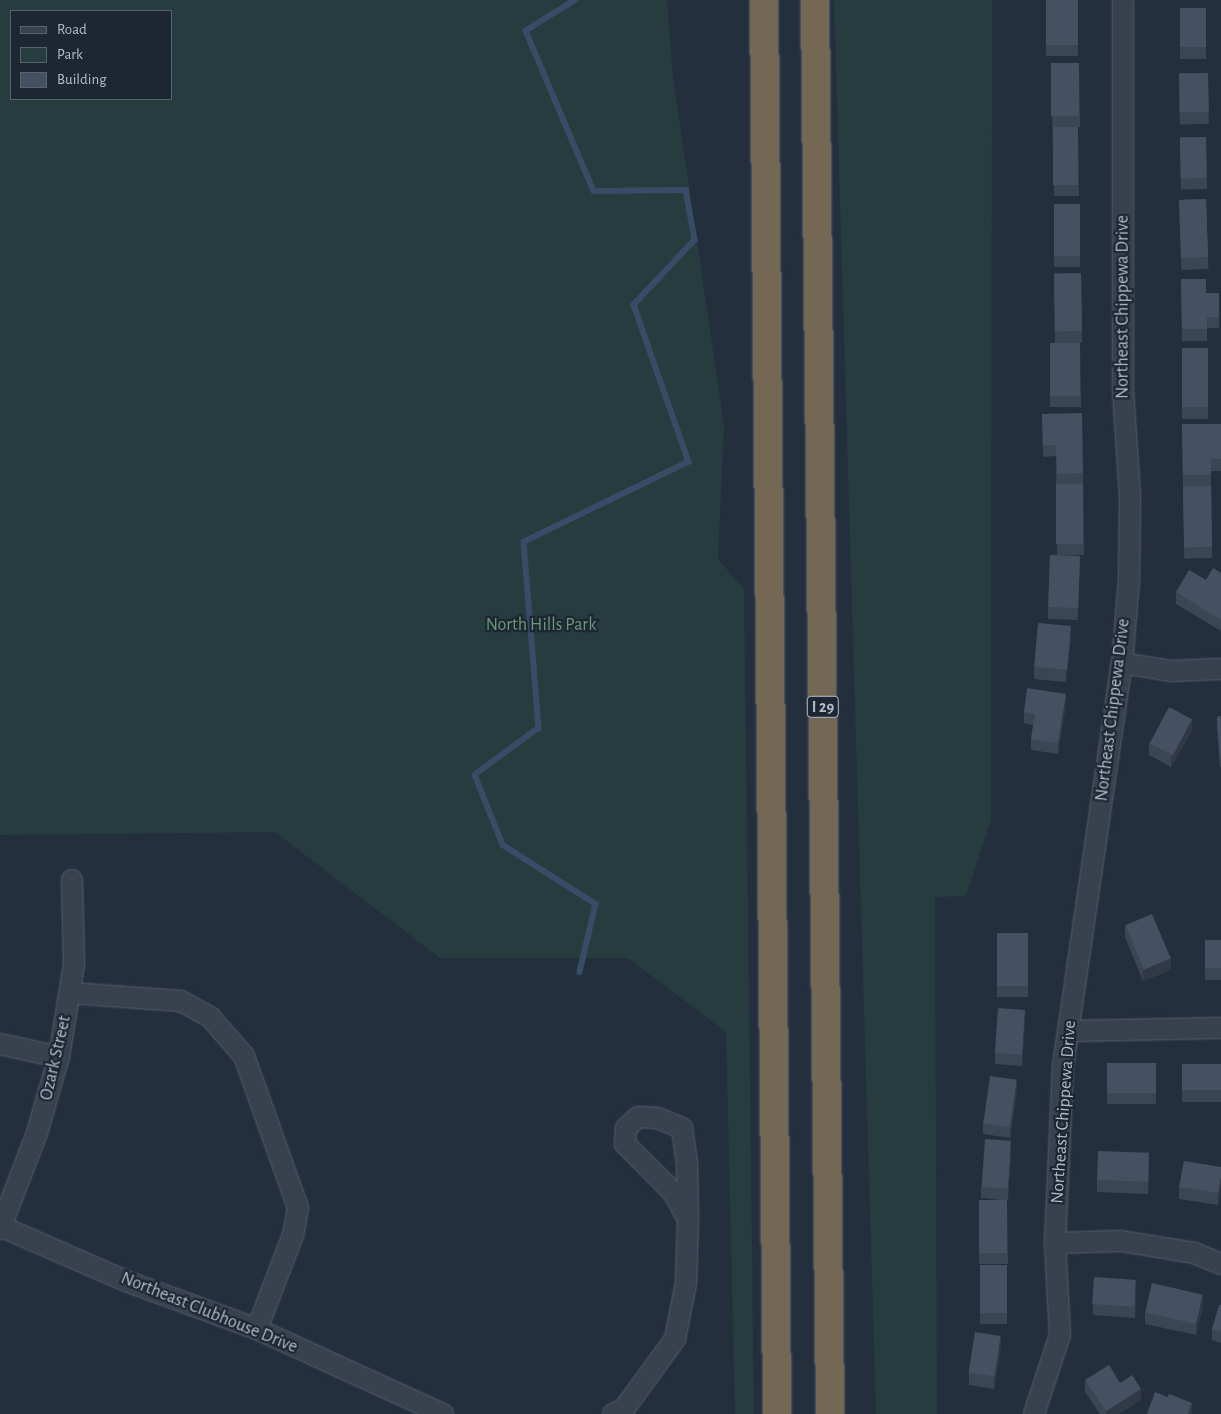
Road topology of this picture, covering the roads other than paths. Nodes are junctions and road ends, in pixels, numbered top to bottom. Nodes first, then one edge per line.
1 (764, 0) edge
2 (816, 0) edge
3 (1123, 0) edge
4 (1122, 663) junction
5 (1221, 669) edge
6 (72, 880) dead end
7 (70, 993) junction
8 (1221, 1028) edge
9 (1068, 1031) junction
10 (0, 1044) edge
11 (60, 1057) junction
12 (688, 1219) junction
13 (0, 1227) edge
14 (1055, 1243) junction
15 (1221, 1264) edge
16 (257, 1329) junction
17 (443, 1414) edge
18 (613, 1414) edge
19 (777, 1414) edge
20 (830, 1414) edge
21 (1034, 1414) edge

1 - 19 highway
2 - 20 highway, I 29
3 - 4 street, Northeast Chippewa Drive
4 - 5 street
4 - 9 street, Northeast Chippewa Drive
6 - 7 street, Ozark Street
7 - 11 street, Ozark Street
7 - 16 street
8 - 9 street
9 - 14 street, Northeast Chippewa Drive
10 - 11 street
11 - 13 street, Ozark Street
12 - 12 street
12 - 18 street
13 - 16 street, Northeast Clubhouse Drive
14 - 15 street
14 - 21 street, Northeast Chippewa Drive
16 - 17 street, Northeast Clubhouse Drive

